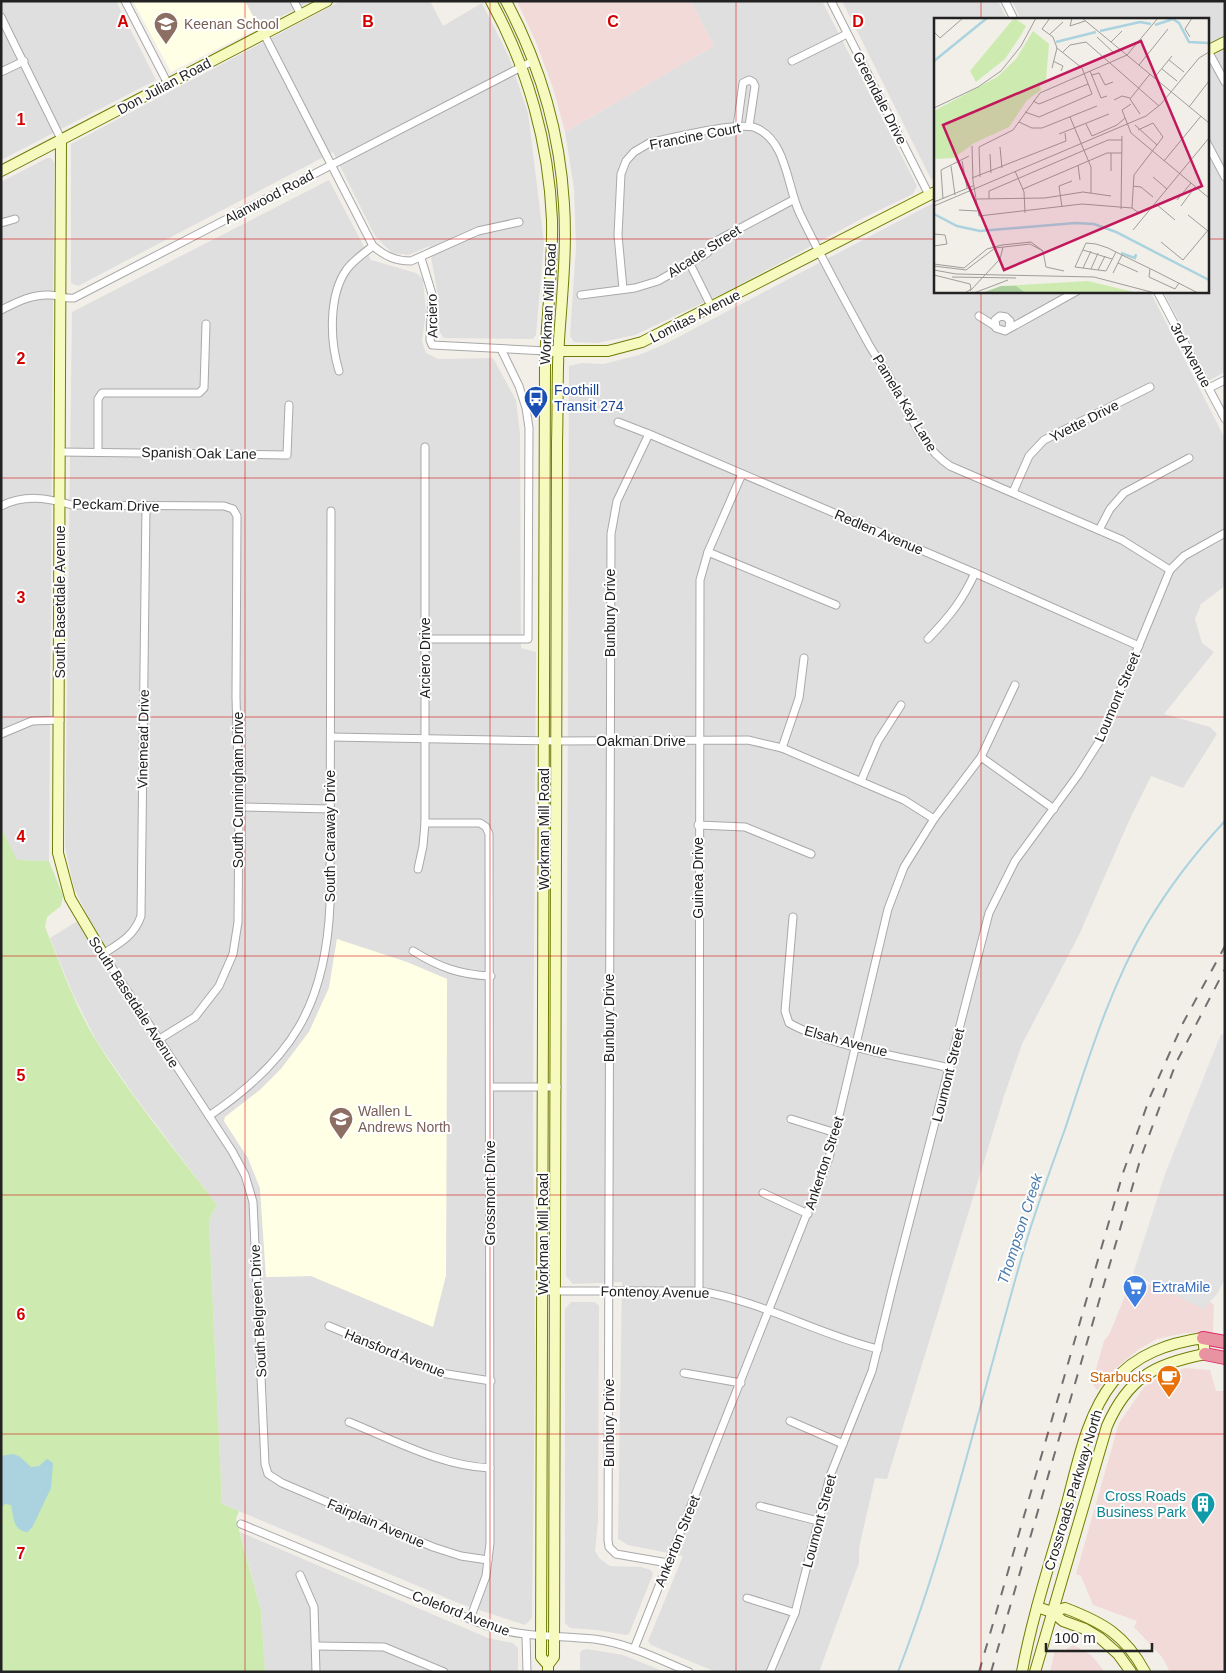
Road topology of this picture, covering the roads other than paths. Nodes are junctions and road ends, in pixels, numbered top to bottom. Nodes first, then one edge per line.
1 (125, 1) edge
2 (294, 1) edge
3 (326, 1) edge
4 (491, 1) edge
5 (506, 1) edge
6 (830, 1) edge
7 (1005, 1) edge
8 (301, 14) junction
9 (1, 17) edge
10 (1014, 18) edge
11 (264, 34) junction
12 (847, 34) junction
13 (1225, 42) edge
14 (1208, 50) edge
15 (1208, 53) edge
16 (24, 61) junction
17 (533, 61) junction
18 (792, 61) dead end
19 (521, 66) junction
20 (1, 72) edge
21 (1225, 82) edge
22 (168, 84) junction
23 (749, 126) junction
24 (737, 127) junction
25 (61, 140) junction
26 (1208, 144) edge
27 (330, 165) junction
28 (1, 171) edge
29 (1225, 177) edge
30 (932, 193) edge
31 (793, 200) junction
32 (15, 220) dead end
33 (519, 222) dead end
34 (1, 223) edge
35 (373, 246) junction
36 (820, 252) junction
37 (421, 258) junction
38 (690, 264) junction
39 (623, 290) junction
40 (1075, 292) edge
41 (1158, 292) edge
42 (582, 295) dead end
43 (60, 297) junction
44 (712, 308) junction
45 (1, 310) edge
46 (979, 316) dead end
47 (206, 324) dead end
48 (995, 326) junction
49 (1009, 327) junction
50 (432, 345) joint
51 (501, 349) junction
52 (546, 351) junction
53 (559, 352) junction
54 (339, 371) dead end
55 (1225, 380) edge
56 (1150, 387) dead end
57 (1209, 388) junction
58 (289, 405) dead end
59 (1225, 419) edge
60 (618, 422) dead end
61 (649, 434) junction
62 (425, 447) dead end
63 (60, 452) junction
64 (98, 452) junction
65 (1189, 458) dead end
66 (742, 474) junction
67 (1013, 492) junction
68 (60, 501) junction
69 (1, 506) edge
70 (146, 506) junction
71 (233, 510) joint
72 (331, 511) dead end
73 (1100, 530) junction
74 (1225, 533) edge
75 (708, 552) junction
76 (1170, 570) junction
77 (975, 573) junction
78 (836, 605) dead end
79 (424, 639) junction
80 (928, 639) dead end
81 (1139, 646) junction
82 (804, 658) dead end
83 (1015, 685) dead end
84 (901, 704) dead end
85 (60, 720) junction
86 (1, 734) edge
87 (331, 737) junction
88 (425, 737) junction
89 (544, 740) junction
90 (609, 740) junction
91 (556, 741) junction
92 (699, 741) junction
93 (782, 748) junction
94 (981, 758) junction
95 (861, 781) junction
96 (239, 807) junction
97 (330, 809) junction
98 (1054, 809) junction
99 (934, 819) junction
100 (425, 823) junction
101 (698, 825) junction
102 (811, 854) dead end
103 (418, 869) dead end
104 (793, 918) dead end
105 (413, 951) dead end
106 (103, 954) junction
107 (491, 976) junction
108 (158, 1040) junction
109 (856, 1046) junction
110 (950, 1068) junction
111 (490, 1087) junction
112 (543, 1087) junction
113 (557, 1087) junction
114 (209, 1116) junction
115 (790, 1119) dead end
116 (836, 1132) junction
117 (232, 1151) joint
118 (763, 1194) dead end
119 (808, 1214) junction
120 (699, 1290) junction
121 (556, 1291) junction
122 (608, 1291) junction
123 (543, 1292) junction
124 (770, 1311) junction
125 (329, 1326) dead end
126 (1203, 1338) junction
127 (1225, 1342) edge
128 (878, 1349) junction
129 (1205, 1354) junction
130 (1225, 1358) edge
131 (684, 1373) dead end
132 (491, 1381) junction
133 (741, 1383) junction
134 (790, 1421) dead end
135 (350, 1422) dead end
136 (843, 1444) junction
137 (490, 1468) junction
138 (268, 1474) joint
139 (1072, 1486) junction
140 (1088, 1490) junction
141 (760, 1506) dead end
142 (818, 1520) junction
143 (241, 1524) dead end
144 (488, 1560) junction
145 (668, 1563) junction
146 (300, 1575) dead end
147 (748, 1598) dead end
148 (1037, 1607) junction
149 (1052, 1612) junction
150 (795, 1613) junction
151 (470, 1619) junction
152 (526, 1636) junction
153 (542, 1636) junction
154 (554, 1637) junction
155 (316, 1646) junction
156 (634, 1649) junction
157 (548, 1668) edge
158 (316, 1672) edge
159 (444, 1672) edge
160 (527, 1672) edge
161 (689, 1672) edge
162 (770, 1672) edge
163 (1022, 1672) edge
164 (1035, 1672) edge
165 (1131, 1672) edge
166 (1145, 1672) edge

1 - 22 street
2 - 8 street
3 - 8 main road, Don Julian Road
4 - 19 main road, Workman Mill Road
5 - 17 main road, Workman Mill Road
6 - 12 street, Greendale Drive
7 - 10 street
8 - 11 main road, Don Julian Road
9 - 16 street, South Basetdale Avenue
11 - 22 main road, Don Julian Road
11 - 27 street
12 - 18 street
12 - 30 street, Greendale Drive
13 - 14 main road
15 - 21 street
16 - 20 street
16 - 25 street, South Basetdale Avenue
17 - 19 street, Alanwood Road
17 - 53 main road, Workman Mill Road
19 - 27 street, Alanwood Road
19 - 52 main road, Workman Mill Road
22 - 25 main road, Don Julian Road
23 - 24 street, Francine Court
23 - 24 street
23 - 31 street, Francine Court
24 - 39 street, Francine Court
25 - 28 main road, Don Julian Road
25 - 43 main road, South Basetdale Avenue
26 - 29 street
27 - 35 street
27 - 43 street, Alanwood Road
30 - 36 main road, Lomitas Avenue
31 - 36 street, Pamela Kay Lane
31 - 38 street, Alcade Street
32 - 34 street
33 - 37 street
35 - 37 street
35 - 54 street
36 - 44 main road, Lomitas Avenue
36 - 67 street, Pamela Kay Lane
37 - 50 street, Arciero
38 - 39 street, Alcade Street
38 - 44 street
39 - 42 street, Alcade Street
40 - 49 street
41 - 57 street, 3rd Avenue
43 - 45 street, Alanwood Road
43 - 63 main road, South Basetdale Avenue
44 - 53 main road, Lomitas Avenue
46 - 48 street
47 - 64 street
48 - 49 street
48 - 49 street
50 - 51 street, Lomitas Avenue
51 - 52 street, Lomitas Avenue
51 - 79 street
52 - 53 main road, Lomitas Avenue
52 - 89 main road, Workman Mill Road
53 - 91 main road, Workman Mill Road
55 - 57 street
56 - 67 street, Yvette Drive
57 - 59 street, 3rd Avenue
58 - 64 street, Spanish Oak Lane
60 - 61 street, Redlen Avenue
61 - 66 street, Redlen Avenue
61 - 90 street, Bunbury Drive
62 - 79 street, Arciero Drive
63 - 64 street, Spanish Oak Lane
63 - 68 main road, South Basetdale Avenue
65 - 73 street
66 - 75 street, Guinea Drive
66 - 77 street, Redlen Avenue
67 - 73 street, Pamela Kay Lane
68 - 69 street, Peckam Drive
68 - 70 street, Peckam Drive
68 - 85 main road, South Basetdale Avenue
70 - 71 street, Peckam Drive
70 - 106 street, Vinemead Drive
71 - 96 street, South Cunningham Drive
72 - 87 street, South Caraway Drive
73 - 76 street, Pamela Kay Lane
74 - 76 street, Loumont Street
75 - 78 street
75 - 92 street, Guinea Drive
76 - 81 street, Loumont Street
77 - 80 street
77 - 81 street, Redlen Avenue
79 - 88 street, Arciero Drive
81 - 98 street, Loumont Street
82 - 93 street
83 - 94 street, Ankerton Street
84 - 95 street
85 - 86 street
85 - 106 main road, South Basetdale Avenue
87 - 88 street, Oakman Drive
87 - 97 street, South Caraway Drive
88 - 89 street, Oakman Drive
88 - 100 street, Arciero Drive
89 - 91 street, Oakman Drive
89 - 112 main road, Workman Mill Road
90 - 91 street, Oakman Drive
90 - 92 street, Oakman Drive
90 - 122 street, Bunbury Drive
91 - 113 main road, Workman Mill Road
92 - 93 street, Oakman Drive
92 - 101 street, Guinea Drive
93 - 95 street, Oakman Drive
94 - 98 street
94 - 99 street, Ankerton Street
95 - 99 street, Oakman Drive
96 - 97 street
96 - 108 street, South Cunningham Drive
97 - 114 street, South Caraway Drive
98 - 110 street, Loumont Street
99 - 109 street, Ankerton Street
100 - 103 street, Arciero Drive
100 - 107 street, Grossmont Drive
101 - 102 street
101 - 120 street, Guinea Drive
104 - 109 street, Elsah Avenue
105 - 107 street
106 - 108 street, South Basetdale Avenue
107 - 111 street, Grossmont Drive
108 - 114 street, South Basetdale Avenue
109 - 110 street, Elsah Avenue
109 - 116 street, Ankerton Street
110 - 128 street, Loumont Street
111 - 112 street
111 - 132 street, Grossmont Drive
112 - 113 street
112 - 123 main road, Workman Mill Road
113 - 121 main road, Workman Mill Road
114 - 117 street, South Basetdale Avenue
115 - 116 street
116 - 119 street, Ankerton Street
117 - 138 street, South Belgreen Drive
118 - 119 street
119 - 124 street, Ankerton Street
120 - 122 street, Fontenoy Avenue
120 - 124 street, Fontenoy Avenue
121 - 122 street, Fontenoy Avenue
121 - 123 street, Fontenoy Avenue
121 - 154 main road, Workman Mill Road
122 - 145 street, Bunbury Drive
123 - 153 main road, Workman Mill Road
124 - 128 street, Fontenoy Avenue
124 - 133 street, Ankerton Street
125 - 132 street, Hansford Avenue
126 - 127 highway
126 - 129 main road
126 - 139 main road, Crossroads Parkway North
128 - 136 street, Loumont Street
129 - 130 highway
129 - 140 main road, Crossroads Parkway North
131 - 133 street
132 - 137 street, Grossmont Drive
133 - 145 street, Ankerton Street
134 - 136 street
135 - 137 street
136 - 142 street, Loumont Street
137 - 144 street, Grossmont Drive
138 - 144 street, Fairplain Avenue
139 - 140 main road
139 - 148 main road, Crossroads Parkway North
140 - 149 main road, Crossroads Parkway North
141 - 142 street
142 - 150 street, Loumont Street
143 - 151 street, Coleford Avenue
144 - 151 street, Grossmont Drive
145 - 156 street, Ankerton Street
146 - 155 street
147 - 150 street
148 - 149 main road
148 - 163 main road, Crossroads Parkway North
149 - 164 main road, Crossroads Parkway North
149 - 165 main road
149 - 166 main road
150 - 162 street, Loumont Street
151 - 152 street, Coleford Avenue
152 - 153 street, Coleford Avenue
152 - 160 street
153 - 154 street, Coleford Avenue
153 - 157 main road, Workman Mill Road
154 - 156 street, Coleford Avenue
154 - 157 main road, Workman Mill Road
155 - 158 street
155 - 159 street
156 - 161 street, Coleford Avenue

